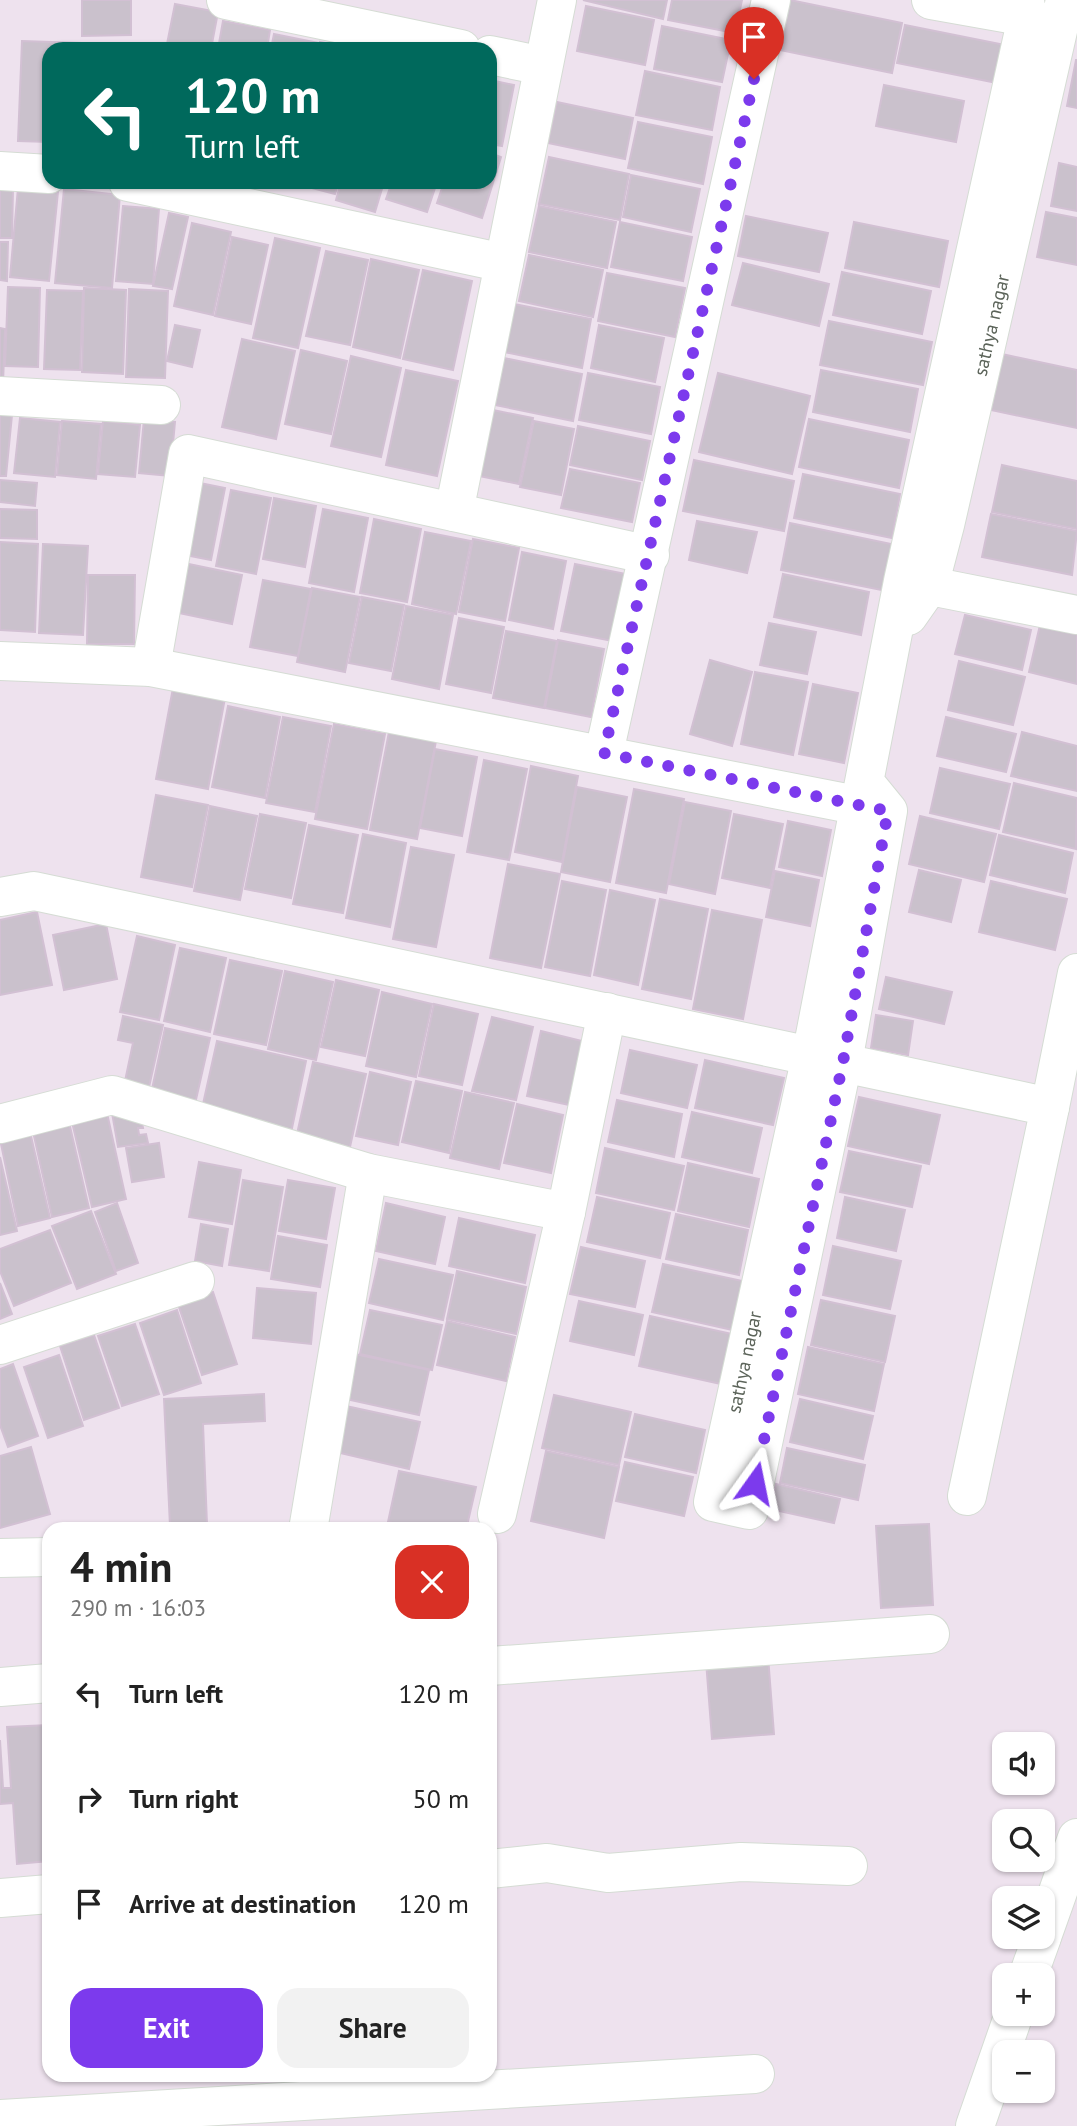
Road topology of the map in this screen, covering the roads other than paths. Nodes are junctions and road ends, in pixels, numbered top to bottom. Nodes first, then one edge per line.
1 (226, 0) edge
2 (557, 0) edge
3 (771, 0) edge
4 (931, 0) edge
5 (1051, 15) edge
6 (427, 42) edge
7 (497, 56) edge
8 (543, 66) junction
9 (0, 171) edge
10 (42, 174) edge
11 (160, 189) edge
12 (504, 263) junction
13 (0, 396) edge
14 (161, 405) dead end
15 (454, 512) junction
16 (650, 555) junction
17 (916, 583) junction
18 (1077, 615) edge
19 (0, 662) edge
20 (151, 667) junction
21 (604, 753) junction
22 (872, 800) junction
23 (0, 897) edge
24 (1077, 972) edge
25 (607, 1012) junction
26 (827, 1059) junction
27 (1050, 1107) junction
28 (0, 1125) edge
29 (368, 1173) junction
30 (566, 1212) junction
31 (195, 1281) dead end
32 (0, 1345) edge
33 (967, 1496) dead end
34 (497, 1514) dead end
35 (309, 1522) edge
36 (42, 1557) edge
37 (0, 1558) edge
38 (930, 1634) dead end
39 (497, 1666) edge
40 (42, 1684) edge
41 (0, 1687) edge
42 (1077, 1839) edge
43 (848, 1866) dead end
44 (497, 1868) edge
45 (42, 1895) edge
46 (0, 1898) edge
47 (1055, 1900) edge
48 (1010, 2026) edge
49 (755, 2074) dead end
50 (353, 2100) edge
51 (0, 2119) edge
52 (975, 2126) edge

1 - 6 street
2 - 8 street
3 - 16 street
4 - 5 street
5 - 17 street, sathya nagar
7 - 8 street
8 - 12 street
9 - 10 street
11 - 12 street
12 - 15 street
13 - 14 street
15 - 16 street
15 - 20 street
16 - 21 street
17 - 18 street
17 - 22 street, sathya nagar
19 - 20 street
20 - 21 street
21 - 22 street
22 - 26 street, sathya nagar
23 - 25 street
24 - 27 street
25 - 26 street
25 - 30 street
26 - 26 street, sathya nagar
26 - 27 street
27 - 33 street
28 - 29 street
29 - 30 street
29 - 35 street
30 - 34 street
31 - 32 street
36 - 37 street
38 - 39 street
40 - 41 street
42 - 47 street
43 - 44 street
45 - 46 street
48 - 52 street
49 - 50 street
50 - 51 street

